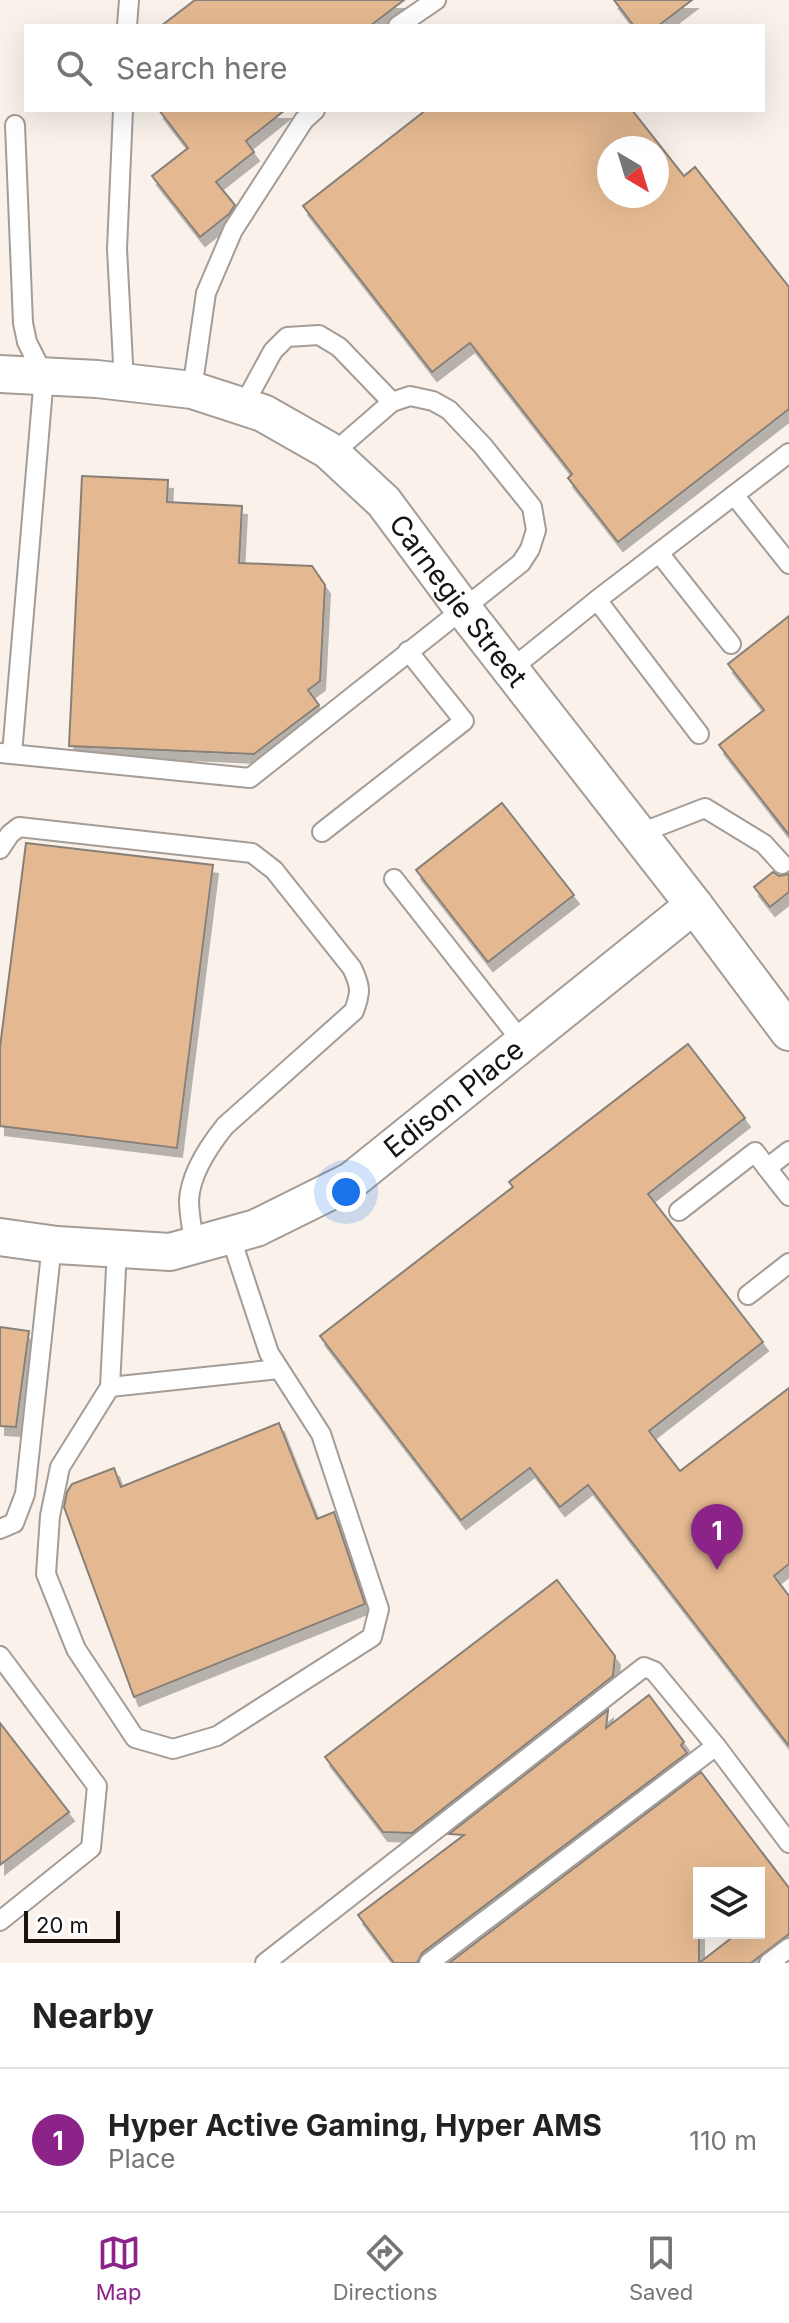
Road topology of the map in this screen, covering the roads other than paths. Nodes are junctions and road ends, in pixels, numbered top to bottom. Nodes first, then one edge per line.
1 (129, 0) edge
2 (436, 0) edge
3 (127, 24) edge
4 (401, 24) edge
5 (123, 112) edge
6 (313, 112) edge
7 (15, 125) dead end
8 (0, 374) edge
9 (44, 376) junction
10 (124, 382) junction
11 (192, 390) junction
12 (392, 402) junction
13 (243, 406) junction
14 (789, 453) edge
15 (332, 454) junction
16 (734, 495) junction
17 (659, 553) junction
18 (789, 564) edge
19 (597, 600) junction
20 (464, 610) junction
21 (731, 644) dead end
22 (408, 651) junction
23 (510, 670) junction
24 (699, 734) dead end
25 (6, 754) edge
26 (322, 832) dead end
27 (638, 834) junction
28 (0, 849) edge
29 (782, 864) dead end
30 (394, 879) dead end
31 (694, 905) junction
32 (786, 1021) edge
33 (523, 1043) junction
34 (789, 1151) edge
35 (767, 1168) junction
36 (789, 1196) edge
37 (679, 1211) dead end
38 (230, 1235) junction
39 (0, 1237) edge
40 (52, 1244) junction
41 (194, 1245) junction
42 (117, 1249) junction
43 (789, 1263) edge
44 (748, 1295) dead end
45 (279, 1369) junction
46 (110, 1387) junction
47 (0, 1529) edge
48 (0, 1656) edge
49 (716, 1746) junction
50 (789, 1843) edge
51 (0, 1921) edge
52 (789, 1948) edge
53 (265, 1963) edge
54 (429, 1963) edge
55 (769, 1963) edge

1 - 3 lane
2 - 4 lane
5 - 10 lane
6 - 11 lane
7 - 9 lane
8 - 9 street, Carnegie Street
9 - 10 street, Carnegie Street
9 - 25 lane
10 - 11 street, Carnegie Street
11 - 13 street, Carnegie Street
12 - 13 lane
12 - 15 lane
12 - 20 lane
13 - 15 street, Carnegie Street
14 - 16 lane
15 - 20 street, Carnegie Street
16 - 17 lane
16 - 18 lane
17 - 19 lane
17 - 21 lane
19 - 23 lane
19 - 24 lane
20 - 22 lane
20 - 23 street, Carnegie Street
22 - 25 lane
22 - 26 lane
23 - 27 street, Carnegie Street
27 - 29 lane
27 - 31 street, Carnegie Street
28 - 41 lane
30 - 33 lane
31 - 32 street, Carnegie Street
31 - 33 street, Edison Place
33 - 38 street, Edison Place
34 - 35 lane
35 - 36 lane
35 - 37 lane
38 - 41 street, Edison Place
38 - 45 lane
39 - 40 street, Edison Place
40 - 42 street, Edison Place
40 - 47 lane
41 - 42 street, Edison Place
42 - 46 lane
43 - 44 lane
45 - 46 lane
45 - 46 lane
48 - 51 lane
49 - 50 lane
49 - 53 lane
49 - 54 lane
52 - 55 lane

